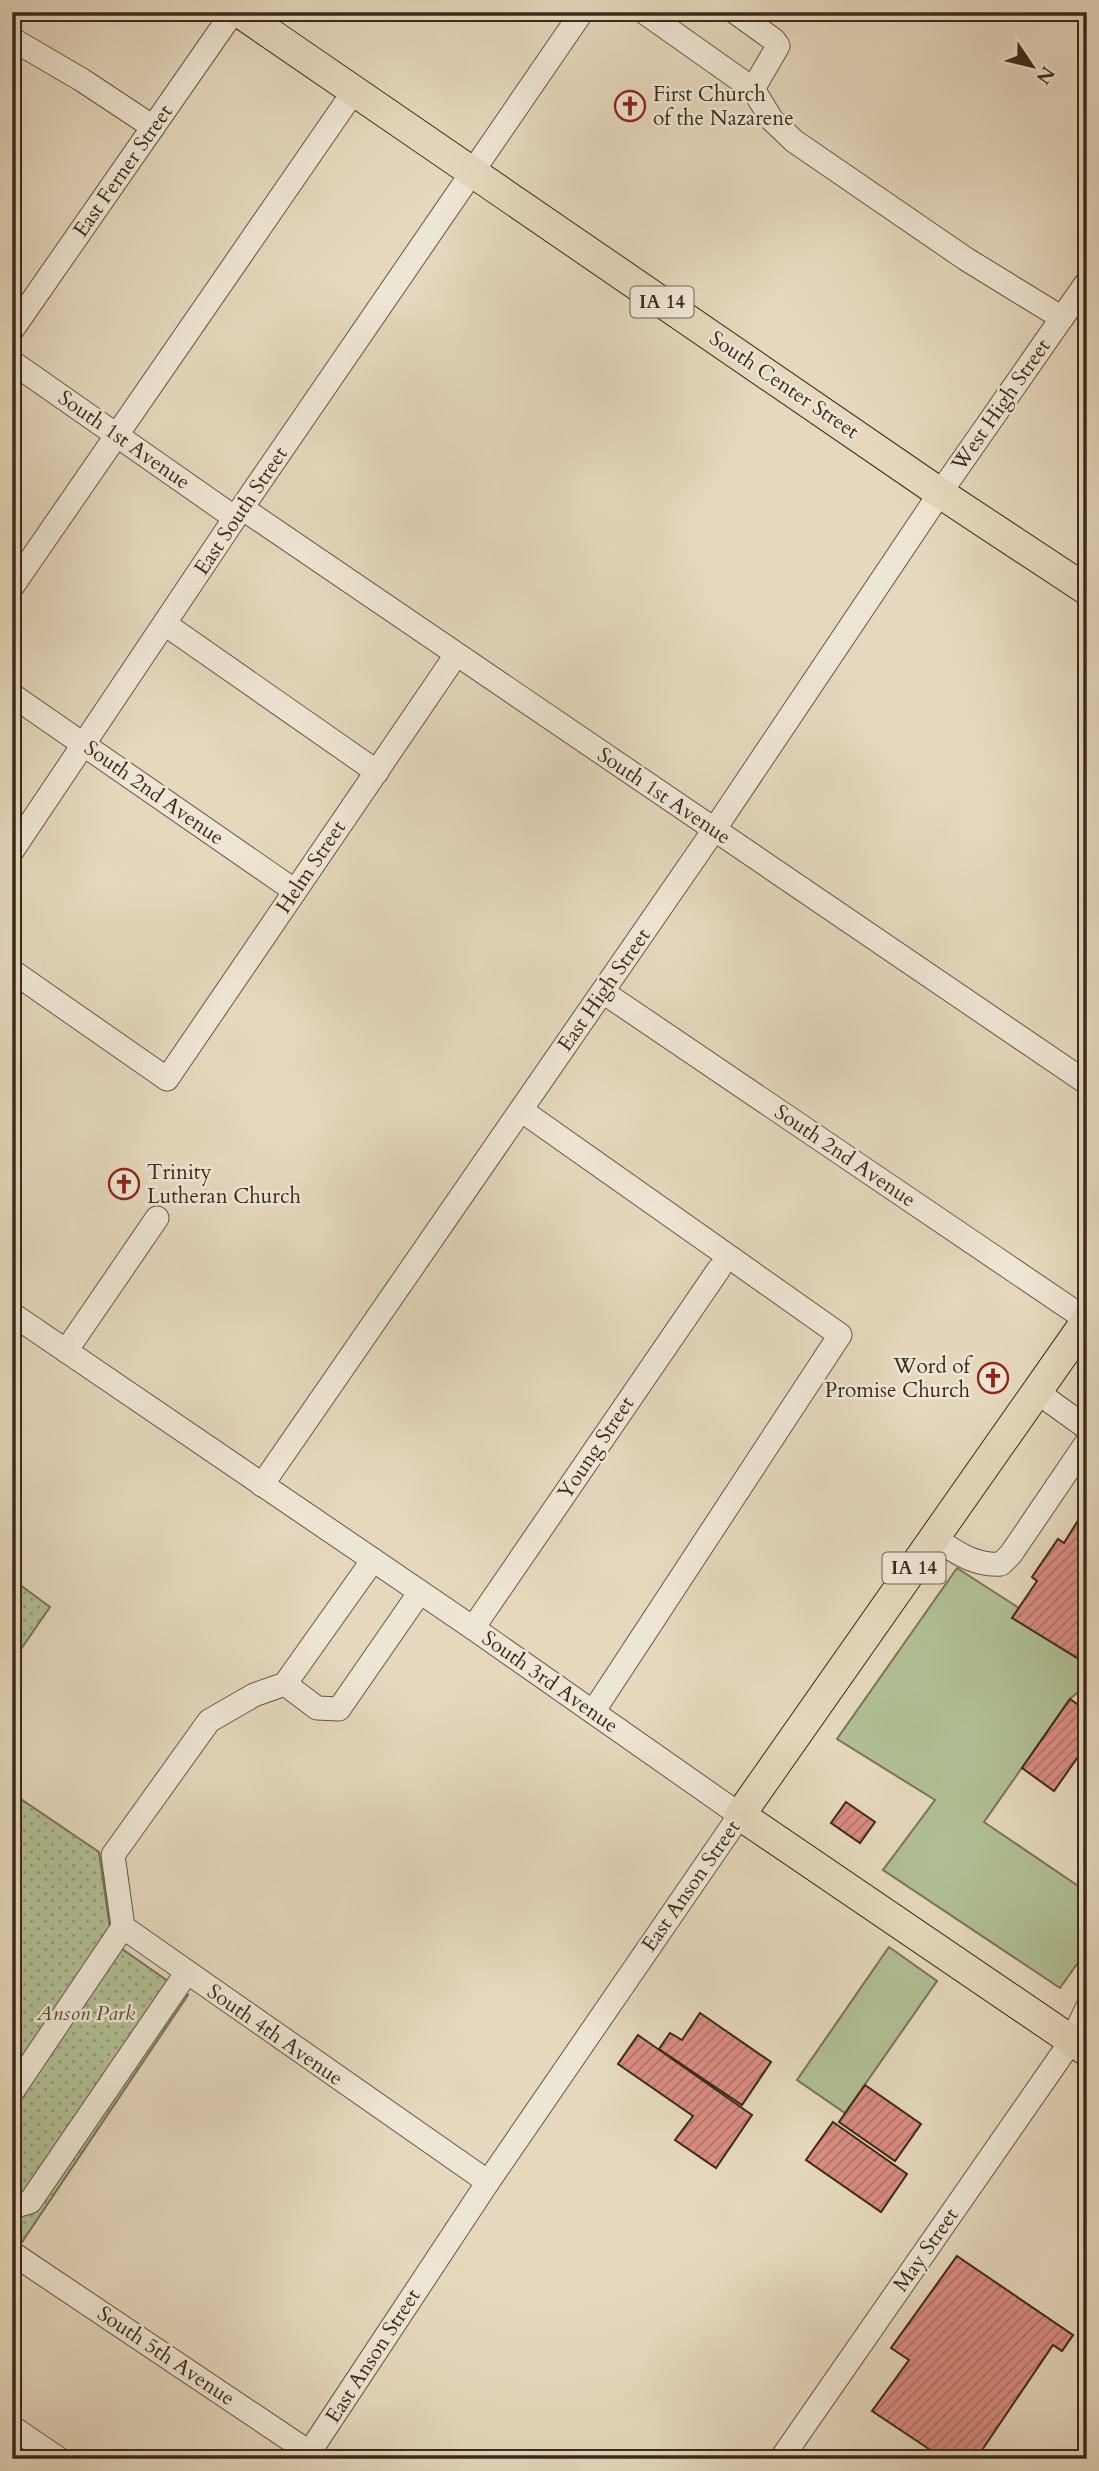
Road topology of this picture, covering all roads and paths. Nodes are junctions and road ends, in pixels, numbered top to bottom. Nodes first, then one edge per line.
1 (233, 12) edge
2 (239, 12) edge
3 (582, 12) edge
4 (644, 12) edge
5 (735, 12) edge
6 (12, 39) edge
7 (753, 89) junction
8 (354, 90) junction
9 (153, 127) junction
10 (472, 172) junction
11 (1087, 282) edge
12 (1062, 318) junction
13 (12, 330) edge
14 (12, 362) edge
15 (116, 435) junction
16 (940, 492) junction
17 (239, 514) junction
18 (12, 587) edge
19 (1087, 590) edge
20 (165, 624) junction
21 (456, 654) junction
22 (12, 695) edge
23 (85, 746) junction
24 (377, 772) junction
25 (714, 830) junction
26 (12, 851) edge
27 (295, 891) junction
28 (12, 971) edge
29 (603, 992) junction
30 (1087, 1083) edge
31 (521, 1110) junction
32 (157, 1218) dead end
33 (719, 1269) dead end
34 (12, 1314) edge
35 (1087, 1320) edge
36 (66, 1351) junction
37 (1037, 1392) junction
38 (1087, 1428) edge
39 (1087, 1442) edge
40 (262, 1485) junction
41 (934, 1538) junction
42 (373, 1560) junction
43 (420, 1592) junction
44 (472, 1628) junction
45 (285, 1684) junction
46 (593, 1712) junction
47 (740, 1815) junction
48 (123, 1927) junction
49 (187, 1972) junction
50 (1087, 2008) edge
51 (1079, 2045) edge
52 (12, 2092) edge
53 (488, 2182) junction
54 (12, 2207) edge
55 (12, 2253) edge
56 (12, 2427) edge
57 (311, 2457) edge
58 (59, 2459) edge
59 (781, 2459) edge

1 - 9 street, East Ferner Street
2 - 8 main road, South Center Street / IA 14
3 - 10 street, East South Street
4 - 7 street
5 - 7 street
6 - 9 street
7 - 12 street
8 - 10 main road, South Center Street / IA 14
8 - 15 street
9 - 13 street, East Ferner Street
10 - 16 main road, South Center Street / IA 14
10 - 17 street, East South Street
11 - 12 street, West High Street
12 - 16 street, West High Street
14 - 15 street, South 1st Avenue
15 - 17 street, South 1st Avenue
15 - 18 street
16 - 19 main road, South Center Street / IA 14
16 - 25 street, East High Street
17 - 20 street, East South Street
17 - 21 street, South 1st Avenue
20 - 23 street, East South Street
20 - 24 street
21 - 24 street, Helm Street
21 - 25 street, South 1st Avenue
22 - 23 street, South 2nd Avenue
23 - 26 street, East South Street
23 - 27 street, South 2nd Avenue
24 - 27 street, Helm Street
25 - 29 street, East High Street
25 - 30 street, South 1st Avenue
27 - 28 street, Helm Street
29 - 31 street, East High Street
29 - 35 street, South 2nd Avenue
31 - 40 street, East High Street
31 - 46 street
32 - 36 street
33 - 44 street, Young Street
34 - 36 street, South 3rd Avenue
35 - 37 main road, East Anson Street / IA 14
36 - 40 street, South 3rd Avenue
37 - 38 street
37 - 41 main road, East Anson Street / IA 14
39 - 41 street
40 - 42 street, South 3rd Avenue
41 - 47 main road, East Anson Street / IA 14
42 - 43 street, South 3rd Avenue
42 - 45 street
43 - 44 street, South 3rd Avenue
43 - 45 street
44 - 46 street, South 3rd Avenue
45 - 48 street
46 - 47 street, South 3rd Avenue
47 - 51 main road, South 3rd Avenue
47 - 53 street, East Anson Street
48 - 49 street, South 4th Avenue
48 - 52 street
49 - 53 street, South 4th Avenue
49 - 54 street
50 - 51 street, May Street
51 - 59 street, May Street
53 - 57 street, East Anson Street
55 - 57 street, South 5th Avenue
56 - 58 street

